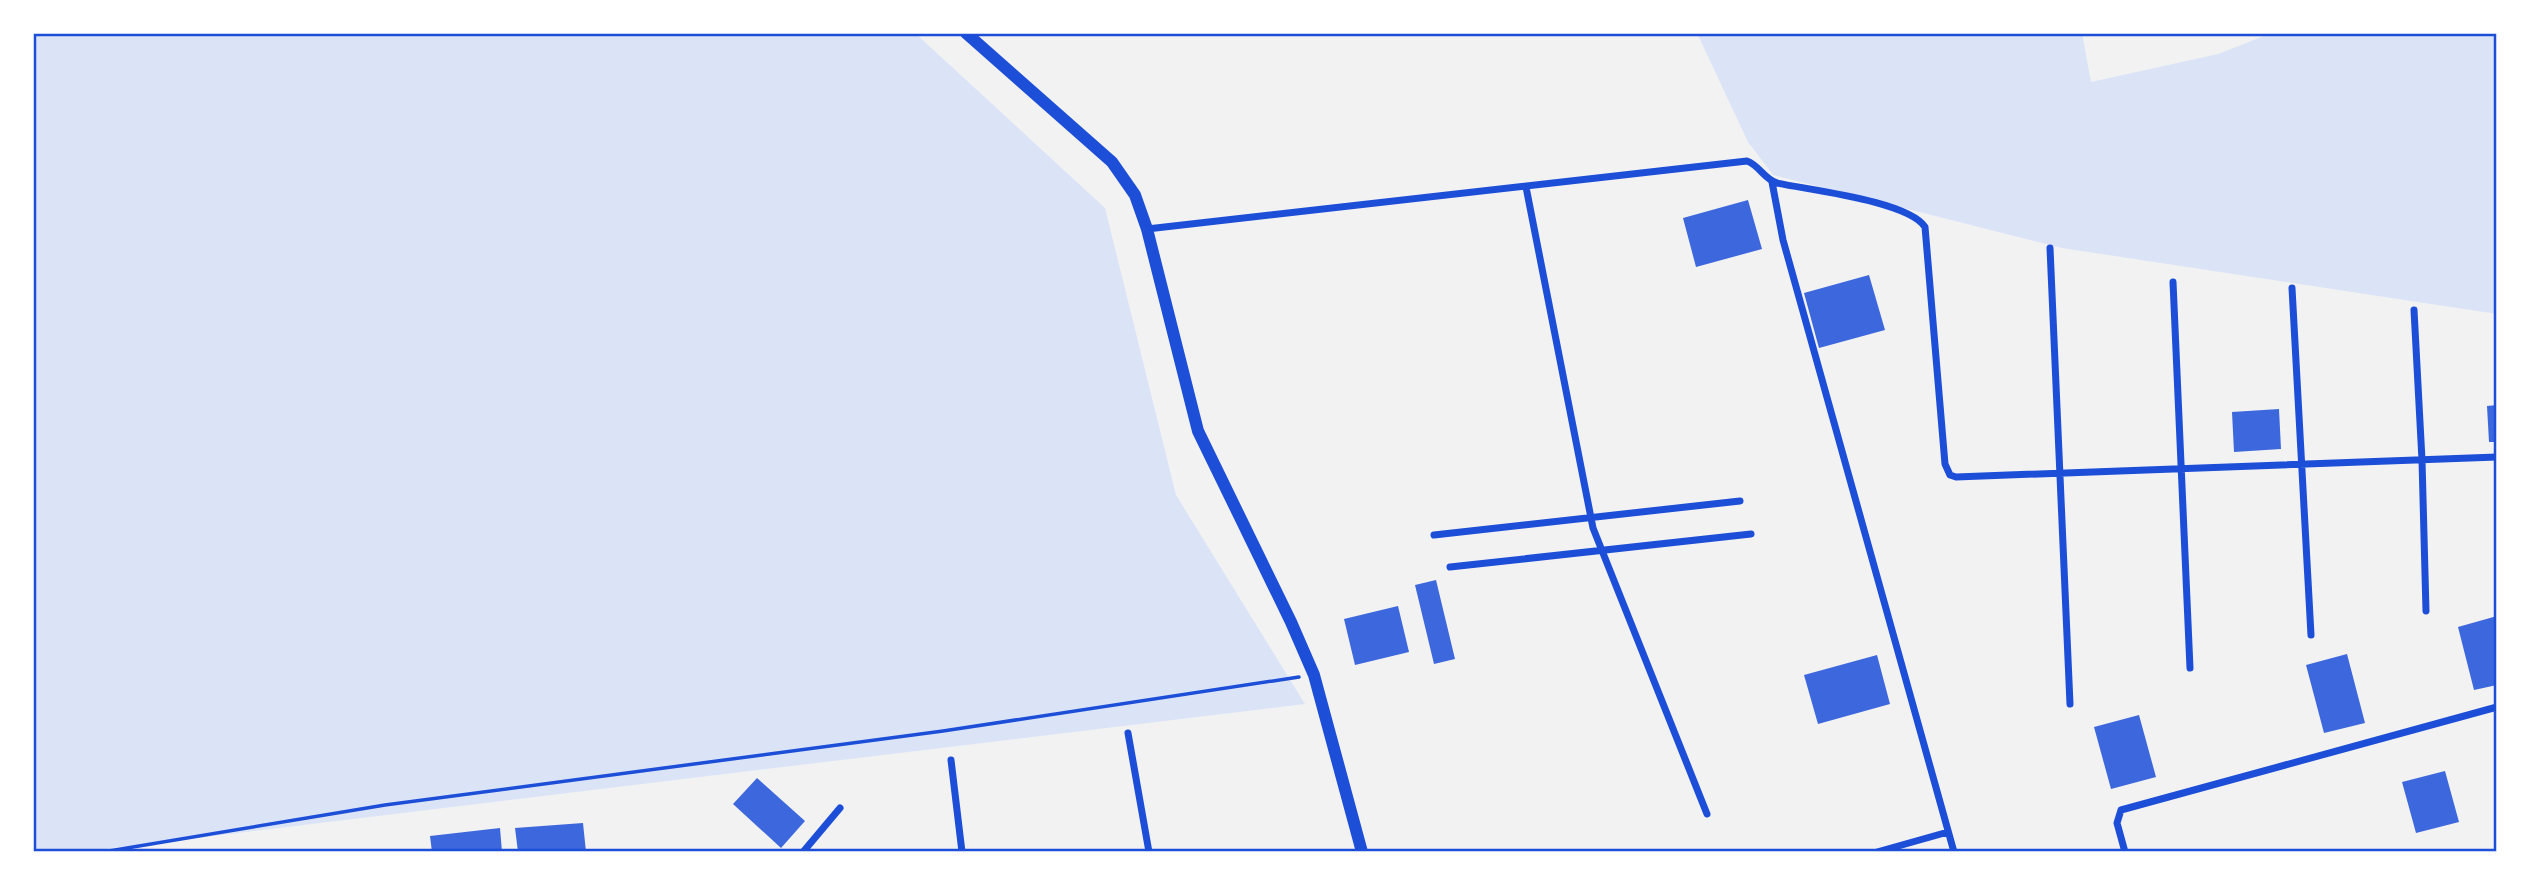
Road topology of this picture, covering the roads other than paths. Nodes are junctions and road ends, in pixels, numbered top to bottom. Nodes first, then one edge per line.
1 (965, 33) edge
2 (1772, 182) junction
3 (1525, 187) junction
4 (1147, 229) junction
5 (2050, 248) dead end
6 (2173, 282) dead end
7 (2292, 288) dead end
8 (2414, 310) dead end
9 (2497, 457) edge
10 (2422, 460) junction
11 (2301, 464) junction
12 (2182, 468) junction
13 (2059, 473) junction
14 (1740, 501) dead end
15 (1591, 517) junction
16 (1751, 534) dead end
17 (1434, 535) dead end
18 (1602, 551) junction
19 (1450, 568) dead end
20 (2426, 611) dead end
21 (2311, 635) dead end
22 (2190, 668) dead end
23 (2070, 704) dead end
24 (2497, 707) edge
25 (1128, 733) dead end
26 (951, 760) dead end
27 (840, 808) dead end
28 (1707, 814) dead end
29 (1948, 832) junction
30 (803, 852) edge
31 (962, 852) edge
32 (1149, 852) edge
33 (1362, 852) edge
34 (1877, 852) edge
35 (1954, 852) edge
36 (2125, 852) edge

1 - 4 street
2 - 3 street
2 - 13 street
2 - 29 street
3 - 4 street
3 - 15 street
4 - 33 street
5 - 13 street
6 - 12 street
7 - 11 street
8 - 10 street
9 - 10 street
10 - 11 street
10 - 20 street
11 - 12 street
11 - 21 street
12 - 13 street
12 - 22 street
13 - 23 street
14 - 15 street
15 - 17 street
15 - 18 street
16 - 18 street
18 - 19 street
18 - 28 street
24 - 36 street
25 - 32 street
26 - 31 street
27 - 30 street
29 - 34 street
29 - 35 street

